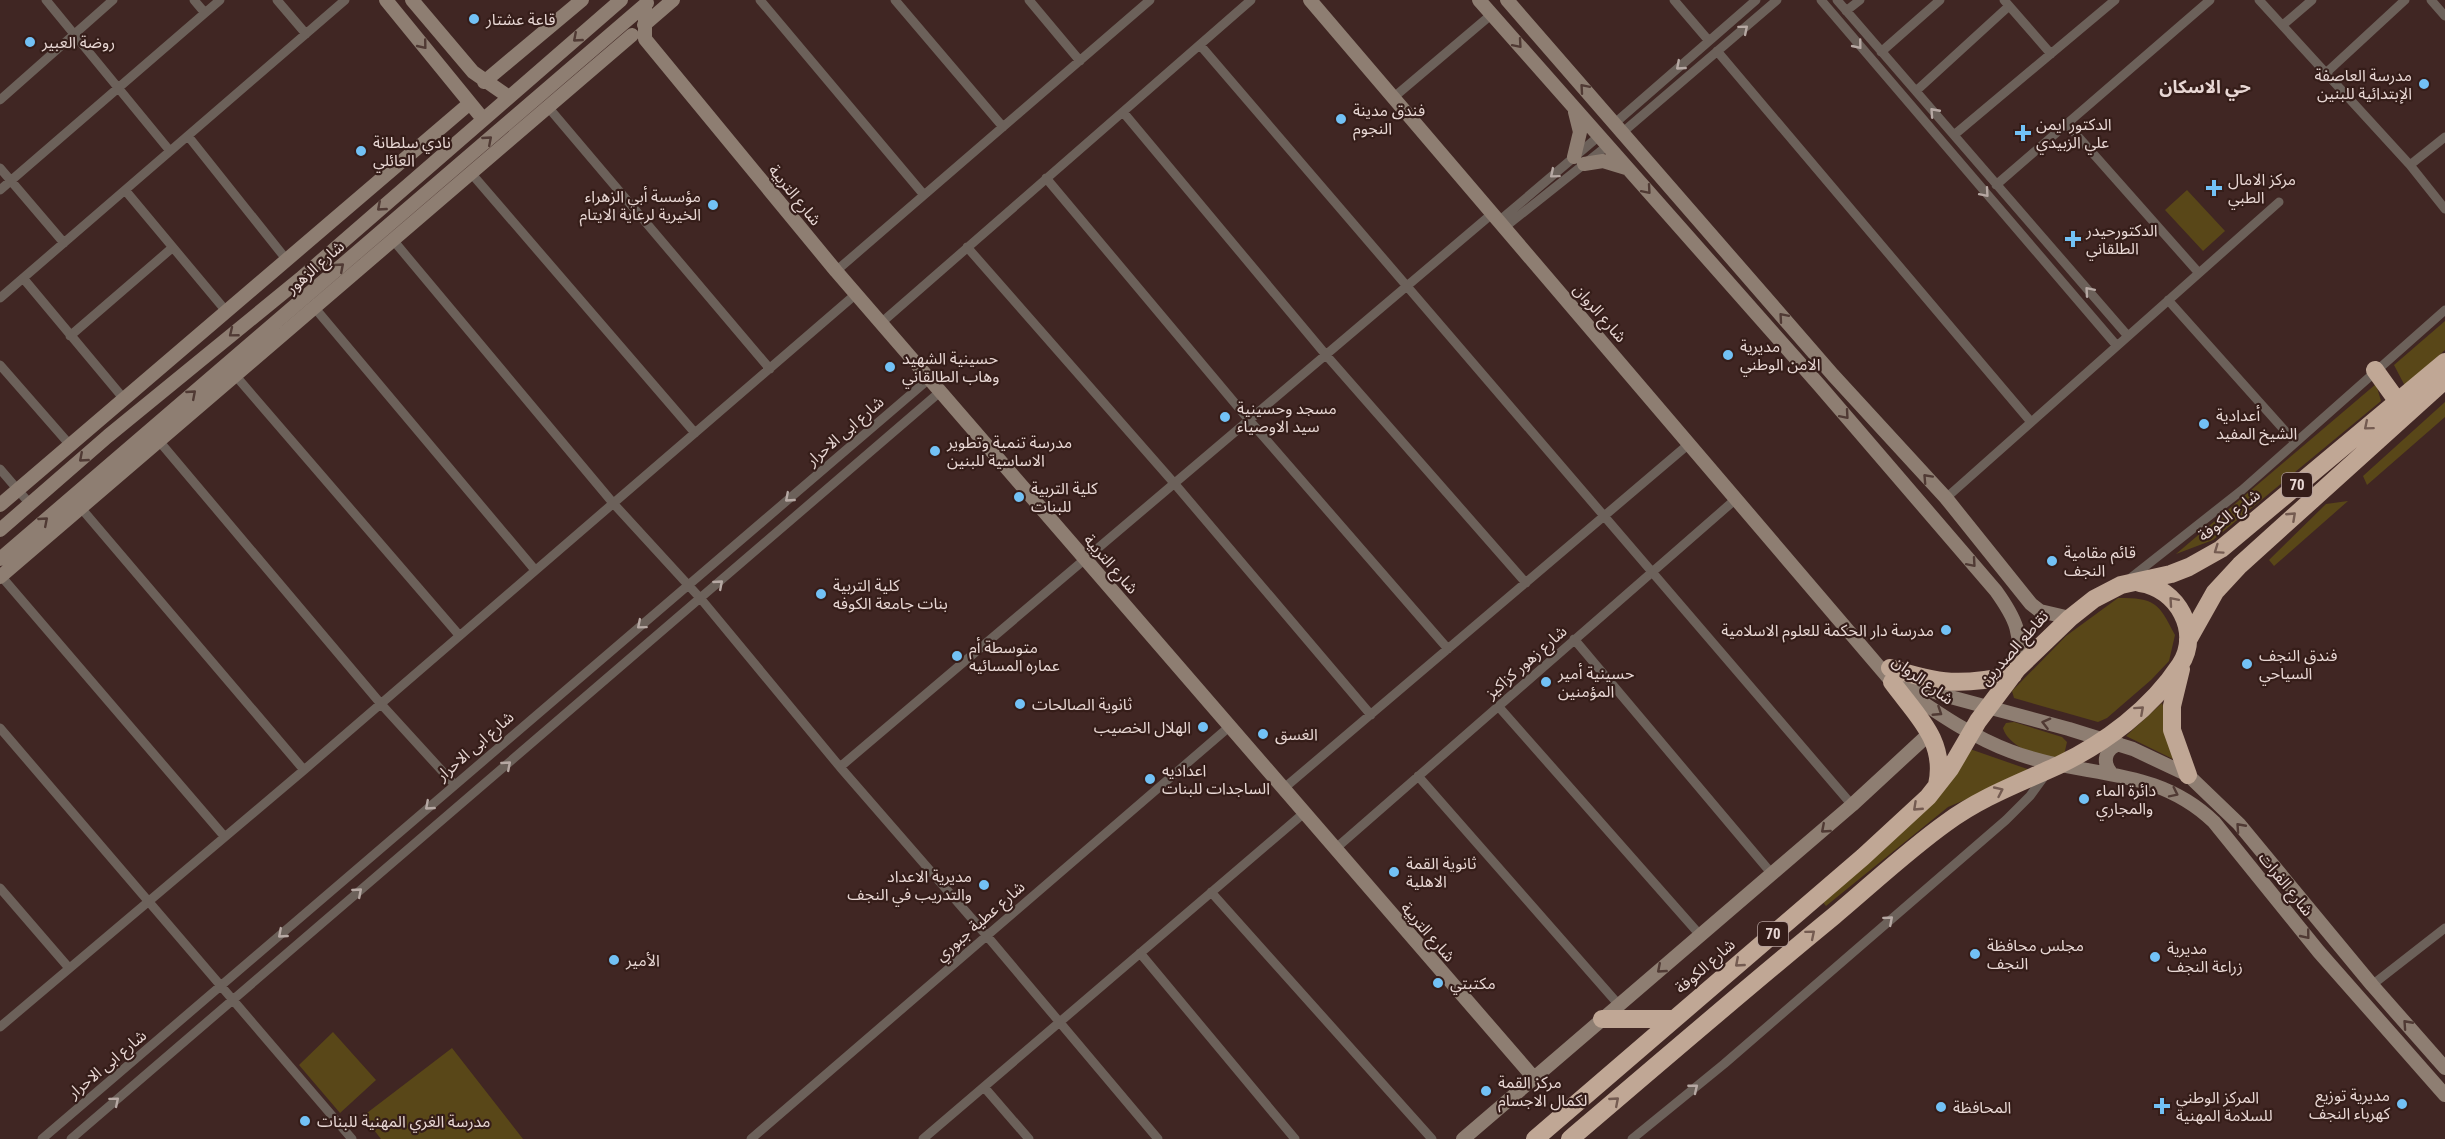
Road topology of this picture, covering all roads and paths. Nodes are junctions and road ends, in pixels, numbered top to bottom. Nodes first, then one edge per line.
1 (46, 0) edge
2 (113, 0) edge
3 (194, 0) edge
4 (220, 0) edge
5 (277, 0) edge
6 (345, 0) edge
7 (386, 0) edge
8 (412, 0) edge
9 (582, 0) edge
10 (621, 0) edge
11 (673, 0) edge
12 (760, 0) edge
13 (895, 0) edge
14 (1029, 0) edge
15 (1150, 0) edge
16 (1251, 0) edge
17 (1310, 0) edge
18 (1479, 0) edge
19 (1508, 0) edge
20 (1674, 0) edge
21 (1757, 0) edge
22 (1777, 0) edge
23 (1821, 0) edge
24 (1837, 0) edge
25 (1860, 0) edge
26 (1940, 0) edge
27 (2210, 0) edge
28 (2259, 0) edge
29 (2312, 0) edge
30 (2405, 0) edge
31 (2431, 0) edge
32 (2109, 2) edge
33 (648, 3) edge
34 (2007, 3) edge
35 (1766, 10) junction
36 (1846, 11) junction
37 (205, 13) junction
38 (1492, 14) junction
39 (2445, 16) edge
40 (2283, 25) junction
41 (640, 33) junction
42 (73, 34) junction
43 (306, 34) junction
44 (607, 39) junction
45 (1709, 41) junction
46 (1200, 45) junction
47 (1718, 51) junction
48 (1881, 52) junction
49 (1554, 54) junction
50 (2051, 54) junction
51 (1080, 61) junction
52 (1538, 68) junction
53 (2327, 72) junction
54 (484, 82) junction
55 (116, 88) junction
56 (1916, 91) junction
57 (509, 97) junction
58 (1394, 97) junction
59 (0, 100) edge
60 (470, 103) junction
61 (548, 107) junction
62 (1573, 107) junction
63 (1123, 112) junction
64 (483, 119) junction
65 (2066, 123) junction
66 (1003, 127) junction
67 (1619, 127) junction
68 (1954, 135) junction
69 (188, 136) junction
70 (2445, 137) edge
71 (1603, 141) junction
72 (170, 151) junction
73 (1579, 161) junction
74 (2410, 165) junction
75 (0, 168) edge
76 (1629, 169) junction
77 (387, 173) junction
78 (471, 173) junction
79 (1046, 178) junction
80 (10, 181) junction
81 (1996, 185) junction
82 (401, 189) junction
83 (0, 190) edge
84 (125, 190) junction
85 (924, 195) junction
86 (2279, 202) dead end
87 (418, 209) junction
88 (2445, 209) edge
89 (1499, 220) junction
90 (393, 240) junction
91 (64, 243) junction
92 (967, 247) junction
93 (172, 248) junction
94 (286, 259) junction
95 (836, 271) junction
96 (2198, 272) junction
97 (23, 278) junction
98 (1407, 286) junction
99 (287, 289) junction
100 (856, 294) junction
101 (0, 298) edge
102 (2168, 300) junction
103 (300, 302) junction
104 (314, 308) junction
105 (2445, 309) edge
106 (226, 311) junction
107 (258, 313) junction
108 (880, 323) junction
109 (271, 327) junction
110 (2127, 335) junction
111 (70, 336) junction
112 (2117, 346) junction
113 (1326, 355) junction
114 (2445, 362) edge
115 (0, 365) edge
116 (770, 369) junction
117 (2375, 370) junction
118 (235, 375) junction
119 (1833, 375) junction
120 (930, 378) junction
121 (2445, 380) edge
122 (1821, 386) junction
123 (941, 391) junction
124 (124, 399) junction
125 (2398, 402) junction
126 (103, 417) junction
127 (1249, 420) junction
128 (2031, 422) junction
129 (115, 431) junction
130 (695, 433) junction
131 (159, 441) junction
132 (2295, 442) junction
133 (1690, 443) junction
134 (70, 445) junction
135 (118, 467) junction
136 (0, 470) edge
137 (1174, 483) junction
138 (18, 490) junction
139 (1737, 498) junction
140 (1947, 498) junction
141 (30, 504) junction
142 (613, 504) junction
143 (0, 505) edge
144 (81, 508) junction
145 (1605, 515) junction
146 (0, 530) edge
147 (0, 559) edge
148 (1085, 560) junction
149 (535, 570) junction
150 (1652, 573) junction
151 (1, 576) edge
152 (1526, 583) junction
153 (2128, 584) junction
154 (688, 585) junction
155 (701, 599) junction
156 (2070, 618) junction
157 (459, 635) junction
158 (1574, 639) junction
159 (2187, 647) junction
160 (1448, 649) junction
161 (2015, 672) junction
162 (1891, 675) junction
163 (381, 704) junction
164 (1498, 706) junction
165 (1987, 708) junction
166 (1371, 715) junction
167 (1229, 727) junction
168 (0, 728) edge
169 (1930, 733) junction
170 (1970, 734) junction
171 (2111, 742) junction
172 (840, 767) junction
173 (2053, 767) junction
174 (304, 770) junction
175 (2111, 773) junction
176 (2188, 775) junction
177 (1418, 776) junction
178 (454, 784) junction
179 (1936, 788) junction
180 (1283, 789) junction
181 (1852, 805) junction
182 (1304, 813) junction
183 (224, 836) junction
184 (1335, 849) junction
185 (1772, 874) junction
186 (0, 888) edge
187 (1211, 892) junction
188 (147, 902) junction
189 (2445, 928) edge
190 (1700, 935) junction
191 (987, 936) junction
192 (1140, 953) junction
193 (69, 968) junction
194 (2372, 985) junction
195 (221, 987) junction
196 (233, 1000) junction
197 (1619, 1005) junction
198 (1602, 1018) junction
199 (1674, 1019) junction
200 (1060, 1022) junction
201 (0, 1027) edge
202 (2428, 1047) junction
203 (2416, 1062) junction
204 (2445, 1068) edge
205 (1534, 1078) junction
206 (984, 1087) junction
207 (2443, 1087) edge
208 (762, 1135) edge
209 (42, 1139) edge
210 (71, 1139) edge
211 (352, 1139) edge
212 (751, 1139) edge
213 (923, 1139) edge
214 (1029, 1139) edge
215 (1158, 1139) edge
216 (1295, 1139) edge
217 (1432, 1139) edge
218 (1463, 1139) edge
219 (1535, 1139) edge
220 (1570, 1139) edge
221 (1632, 1139) edge

1 - 42 street
2 - 42 street
3 - 37 street
4 - 37 street
5 - 43 street
6 - 43 street
7 -> 60 main road
8 - 54 main road
9 - 54 main road
10 -> 57 main road, شارع الزهور
11 - 41 main road
12 - 85 street
13 - 66 street
14 - 51 street
15 - 51 street
16 - 46 street
17 - 58 main road, شارع الروان
18 - 38 main road
19 - 49 main road
20 - 45 street
21 - 35 street
21 - 45 street
22 - 35 street
23 -> 112 street
24 - 36 street
25 - 36 street
26 - 48 street
27 - 65 street
28 - 40 street
29 - 40 street
30 - 53 street
31 - 39 street
32 - 50 street
33 - 41 main road
33 - 44 main road, شارع الزهور
34 - 50 street
34 - 56 street
47 -> 35 street
36 - 48 street
37 - 55 street
38 -> 52 main road
38 - 58 street
40 - 53 street
41 - 44 main road
41 - 61 main road
41 - 95 main road, شارع التربية
42 - 55 street
42 - 59 street
43 - 69 street
87 -> 44 main road, شارع الزهور
45 -> 67 street
46 - 63 street
46 - 98 street
47 - 67 street
47 - 128 street
48 - 56 street
49 - 52 main road
67 -> 49 main road
50 - 68 street
51 - 66 street
52 - 62 main road
53 - 74 street
54 - 57 main road
55 - 72 street
55 - 80 street
68 -> 56 street
57 - 64 main road, شارع الزهور
58 - 89 main road, شارع الروان
60 - 64 main road
60 - 77 main road
61 - 78 main road
61 - 116 street
62 - 71 main road
62 - 73 main road
63 - 79 street
63 - 113 street
64 - 82 main road, شارع الزهور
65 - 81 street
65 - 96 street
66 - 85 street
119 -> 67 main road
68 - 81 street
69 - 72 street
69 - 94 street
70 - 74 street
71 - 73 street
71 - 76 main road
72 - 84 street
73 - 76 main road
73 - 89 street
74 - 88 street
75 - 80 street
76 -> 122 main road
77 - 82 main road
77 - 94 main road
78 - 87 main road
78 - 130 street
79 - 92 street
79 - 127 street
80 - 83 street
80 - 91 street
110 -> 81 street
82 -> 99 main road, شارع الزهور
84 - 91 street
84 - 93 street
85 - 95 street
86 - 96 street
87 - 90 main road
103 -> 87 main road, شارع الزهور
89 - 98 street
89 - 133 main road, شارع الروان
90 - 104 main road
90 - 142 street
91 - 97 street
92 - 108 street
92 - 137 street
93 - 106 street
93 - 111 street
94 - 106 main road
95 - 100 main road, شارع التربية
96 - 102 street
97 - 101 street
97 - 111 street
98 - 113 street
98 - 145 street
99 - 103 main road
99 - 107 main road, شارع الزهور
100 - 108 main road, شارع التربية
100 - 116 street
102 - 110 street
102 - 132 street
103 - 109 main road, شارع الزهور
104 - 118 main road
104 - 149 street
105 - 117 street
106 - 124 main road
107 - 109 main road
107 -> 129 main road, شارع الزهور
108 - 120 main road, شارع التربية
135 -> 109 main road, شارع الزهور
110 - 112 street
111 - 124 street
112 - 128 street
113 - 127 street
113 - 152 street
114 - 125 highway, شارع الكوفة / 70
115 - 134 street
116 - 130 street
117 - 125 highway
117 - 132 street
118 - 131 main road
118 - 157 street
119 - 122 main road
140 -> 119 main road
120 - 123 main road, شارع التربية
120 -> 154 street, شارع ابی الاحرار
159 -> 121 highway, 70
122 -> 161 main road
123 - 148 main road, شارع التربية
155 -> 123 street, شارع ابی الاحرار
124 - 126 main road
125 -> 153 highway, شارع الكوفة / 70
126 - 129 main road
126 - 134 main road
127 - 137 street
127 - 160 street
128 - 140 street
129 -> 141 main road, شارع الزهور
130 - 142 street
131 - 135 main road
131 - 163 street
132 - 153 street
133 - 139 main road, شارع الروان
133 - 145 street
134 - 138 main road
135 - 144 main road
147 -> 135 main road, شارع الزهور
136 - 138 street
137 - 148 street
137 - 166 street
138 - 141 street
138 - 143 main road
139 - 150 street, شارع زهور كزاكيز
139 - 162 main road, شارع الروان
140 - 156 main road
141 - 146 main road, شارع الزهور
142 - 149 street
142 - 154 street
144 - 151 main road
144 - 174 street
145 - 150 street
145 - 152 street
148 - 167 main road, شارع التربية
148 - 172 street
149 - 157 street
150 - 158 street, شارع زهور كزاكيز
150 - 181 street
151 - 183 street
152 - 160 street
153 - 156 highway, تقاطع الصدرين / 70
159 -> 153 highway
154 - 155 street
154 -> 178 street, شارع ابی الاحرار
155 - 172 street
196 -> 155 street, شارع ابی الاحرار
156 - 161 highway, تقاطع الصدرين / 70
157 - 163 street
158 - 164 street, شارع زهور كزاكيز
158 - 185 street
171 -> 159 highway, 70
159 - 176 highway
160 - 166 street
161 - 162 highway
161 - 165 highway, تقاطع الصدرين / 70
162 - 165 main road, شارع الروان
162 - 169 highway
162 -> 170 main road, شارع الروان
163 - 174 street
163 - 178 street
164 - 177 street, شارع زهور كزاكيز
164 - 190 street
165 - 170 highway, شارع الكوفة / 70
171 -> 165 main road, شارع الروان
166 - 180 street
167 - 180 main road, شارع التربية
167 - 191 street, شارع عطية جبوري
168 - 188 street
169 - 179 highway
169 - 181 main road
170 - 173 main road, شارع الروان
170 - 179 highway, شارع الكوفة / 70
171 - 173 highway, 70
171 - 175 main road
171 - 176 main road, شارع الفرات
172 - 191 street
173 - 175 main road, شارع الفرات
220 -> 173 highway, 70
221 -> 173 street
174 - 183 street
175 -> 203 main road, شارع الفرات
194 -> 176 main road, شارع الفرات
177 - 184 street, شارع زهور كزاكيز
177 - 197 street
178 -> 195 street, شارع ابی الاحرار
179 -> 199 highway, شارع الكوفة / 70
180 - 182 main road, شارع التربية
181 -> 185 main road
182 - 184 main road, شارع التربية
182 - 187 street
183 - 188 street
184 - 205 main road, شارع التربية
185 - 190 main road
186 - 193 street
187 - 192 street
187 - 217 street
188 - 193 street
188 - 195 street
189 - 194 street
190 -> 197 main road
191 - 200 street
191 - 208 street, شارع عطية جبوري
192 - 200 street
192 - 216 street
193 - 201 street
202 -> 194 main road, شارع الفرات
195 - 196 street
195 - 209 street, شارع ابی الاحرار
210 -> 196 street, شارع ابی الاحرار
196 - 211 street
197 - 198 main road
198 - 199 highway
198 - 205 main road
199 - 219 highway, شارع الكوفة / 70
200 - 206 street
200 - 215 street
202 - 203 main road
202 - 204 main road, شارع الفرات
203 - 207 main road, شارع الفرات
205 - 218 main road
206 - 213 street
206 - 214 street
208 - 212 street, شارع عطية جبوري

